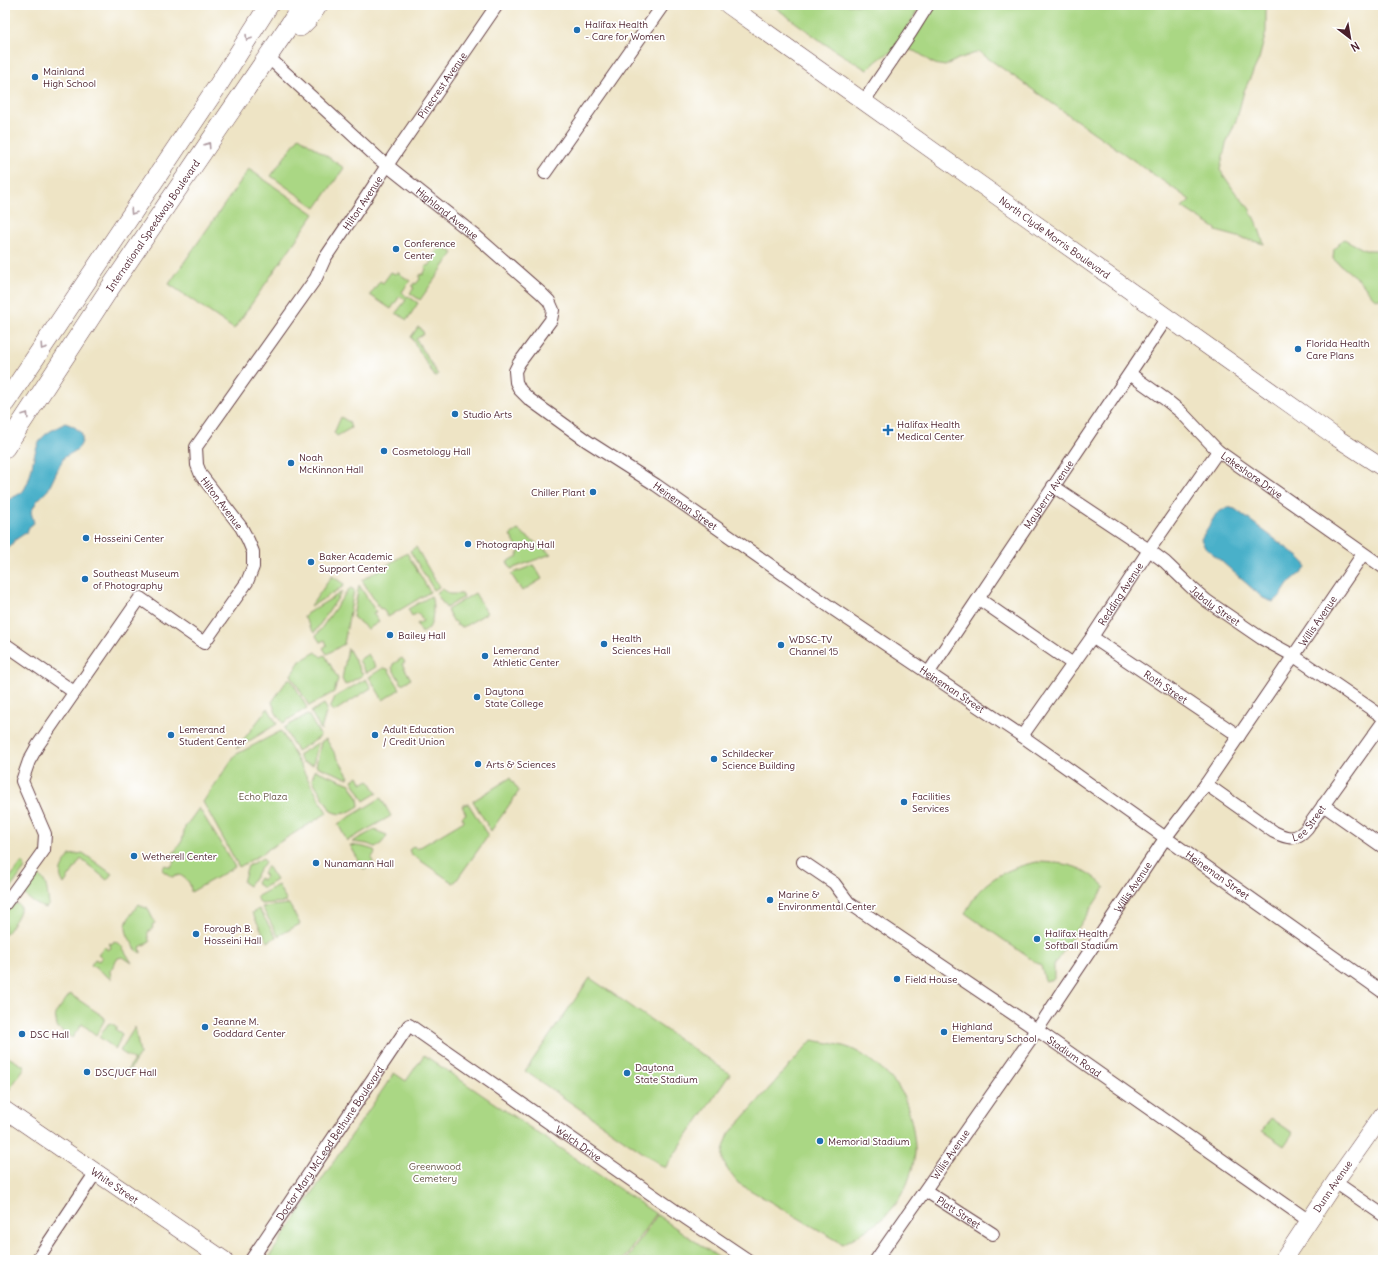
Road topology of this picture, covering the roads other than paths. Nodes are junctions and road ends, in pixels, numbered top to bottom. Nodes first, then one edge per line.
1 (269, 5) edge
2 (303, 5) edge
3 (318, 5) edge
4 (497, 5) edge
5 (663, 5) edge
6 (728, 5) edge
7 (928, 5) edge
8 (268, 57) junction
9 (864, 101) junction
10 (387, 165) junction
11 (545, 173) dead end
12 (155, 179) junction
13 (108, 291) junction
14 (1168, 316) junction
15 (1130, 374) junction
16 (520, 390) joint
17 (5, 403) edge
18 (5, 448) edge
19 (1218, 451) junction
20 (1383, 468) edge
21 (1053, 486) junction
22 (1149, 550) junction
23 (1364, 554) junction
24 (1383, 567) edge
25 (979, 599) junction
26 (1092, 637) junction
27 (5, 644) edge
28 (1294, 656) junction
29 (1073, 664) junction
30 (928, 672) junction
31 (74, 692) junction
32 (1383, 717) edge
33 (1383, 722) edge
34 (1022, 736) junction
35 (1239, 736) junction
36 (1206, 784) junction
37 (1323, 806) junction
38 (1166, 837) junction
39 (1383, 847) edge
40 (803, 862) dead end
41 (5, 904) edge
42 (1383, 992) edge
43 (409, 1025) joint
44 (1037, 1030) junction
45 (5, 1110) edge
46 (1383, 1114) edge
47 (96, 1172) junction
48 (1335, 1182) junction
49 (926, 1191) junction
50 (1383, 1215) edge
51 (1309, 1221) junction
52 (993, 1234) dead end
53 (37, 1260) edge
54 (224, 1260) edge
55 (251, 1260) edge
56 (748, 1260) edge
57 (876, 1260) edge
58 (1283, 1260) edge

1 -> 12 main road
2 - 8 main road, International Speedway Boulevard
3 - 8 main road
4 - 10 street, Pinecrest Avenue
5 - 11 street
6 - 9 main road, North Clyde Morris Boulevard
7 - 9 street
8 - 10 street, Highland Avenue
13 -> 8 main road, International Speedway Boulevard
9 - 14 main road, North Clyde Morris Boulevard
10 - 16 street, Highland Avenue
10 - 31 street, Hilton Avenue
12 - 13 main road
12 -> 17 main road
18 -> 13 main road, International Speedway Boulevard
14 - 15 street, Mayberry Avenue
14 - 20 main road, North Clyde Morris Boulevard
15 - 19 street, Lakeshore Drive
15 - 21 street, Mayberry Avenue
16 - 30 street, Heineman Street
19 - 22 street, Redding Avenue
19 - 23 street, Lakeshore Drive
21 - 22 street, Jabaly Street
21 - 25 street, Mayberry Avenue
22 - 26 street, Redding Avenue
22 - 28 street, Jabaly Street
23 - 24 street, Lakeshore Drive
23 - 28 street, Willis Avenue
25 - 29 street
25 - 30 street, Mayberry Avenue
26 - 29 street, Redding Avenue
26 - 35 street, Roth Street
27 - 31 street
28 - 32 street, Jabaly Street
28 - 35 street, Willis Avenue
29 - 34 street, Redding Avenue
30 - 34 street, Heineman Street
31 - 41 street, Hilton Avenue
33 - 37 street, Lee Street
34 - 38 street, Heineman Street
35 - 36 street, Willis Avenue
36 - 37 street, Lee Street
36 - 38 street, Willis Avenue
37 - 39 street
38 - 42 street, Heineman Street
38 - 44 street, Willis Avenue
40 - 44 street, Stadium Road
43 - 55 street, Doctor Mary McLeod Bethune Boulevard
43 - 56 street, Welch Drive
44 - 49 street, Willis Avenue
44 - 51 street, Stadium Road
45 - 47 main road, White Street
46 - 48 main road, Dunn Avenue
47 - 53 street
47 - 54 main road, White Street
48 - 50 street
48 - 51 main road, Dunn Avenue
49 - 52 street, Platt Street
49 - 57 street, Willis Avenue
51 - 58 main road, Dunn Avenue

